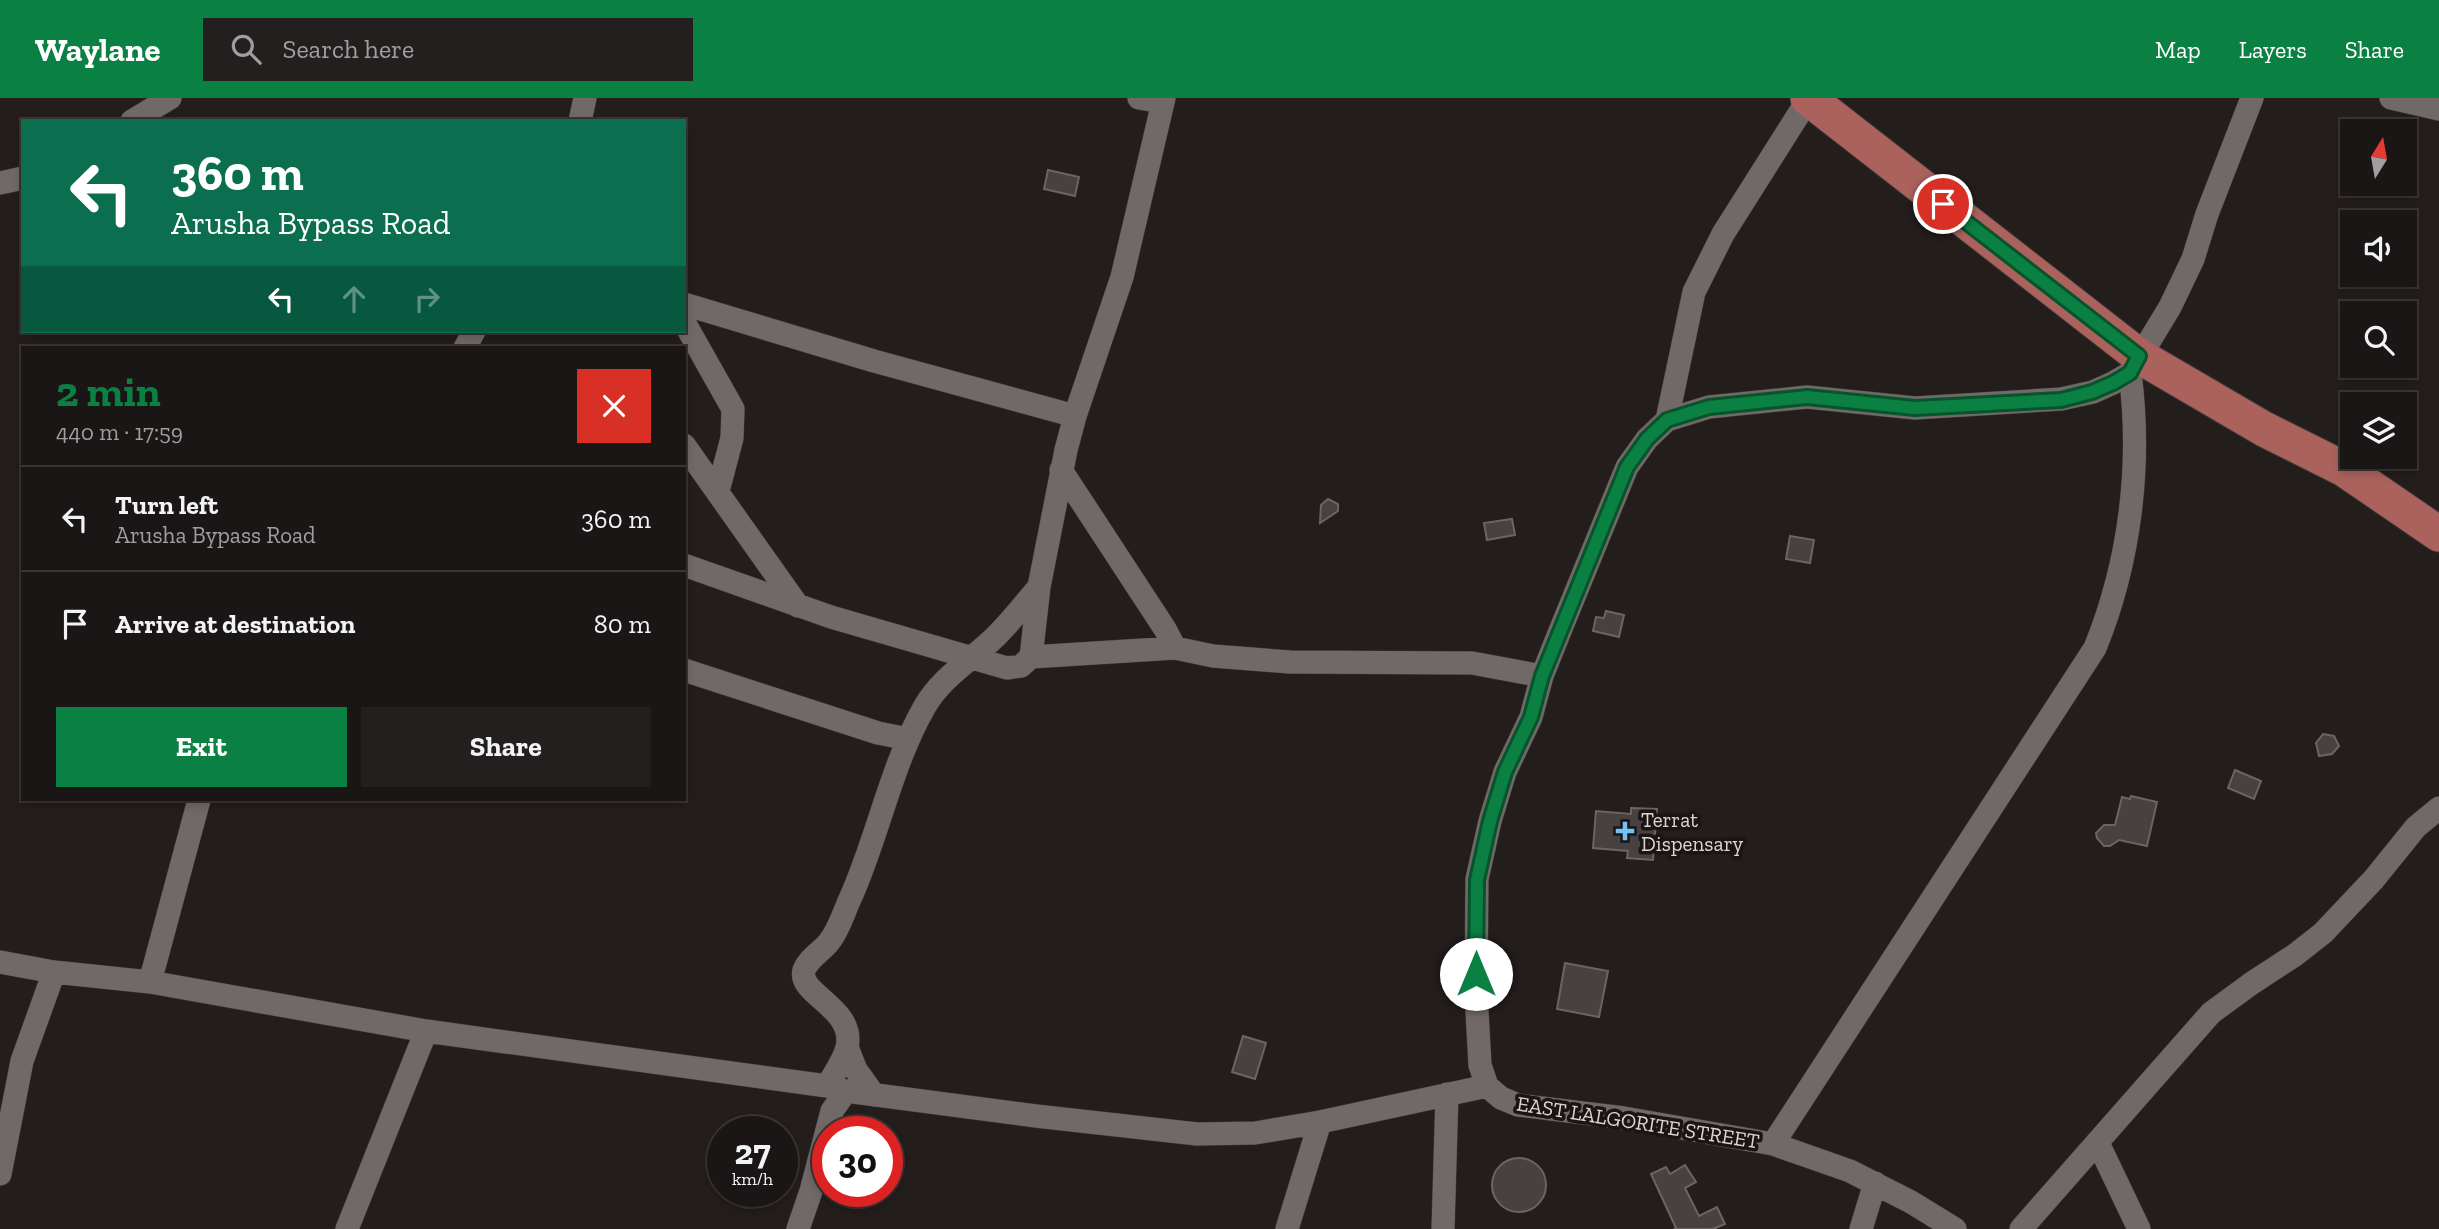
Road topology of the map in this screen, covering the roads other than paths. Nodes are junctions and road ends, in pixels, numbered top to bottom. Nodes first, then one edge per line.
1 (170, 98) edge
2 (1139, 98) edge
3 (1809, 98) edge
4 (2252, 98) edge
5 (2391, 98) edge
6 (1163, 100) edge
7 (2439, 109) edge
8 (135, 119) edge
9 (21, 178) edge
10 (0, 183) edge
11 (686, 305) edge
12 (686, 326) edge
13 (2135, 365) junction
14 (1074, 416) junction
15 (1667, 420) junction
16 (686, 444) edge
17 (686, 447) edge
18 (729, 447) junction
19 (1061, 470) junction
20 (718, 491) junction
21 (2439, 534) edge
22 (686, 566) edge
23 (1039, 587) junction
24 (798, 606) junction
25 (1175, 648) junction
26 (1031, 657) junction
27 (969, 658) junction
28 (686, 671) edge
29 (1542, 676) junction
30 (908, 740) junction
31 (199, 801) edge
32 (2439, 808) edge
33 (0, 962) edge
34 (54, 972) junction
35 (150, 982) junction
36 (426, 1031) junction
37 (847, 1047) junction
38 (1487, 1086) junction
39 (836, 1088) junction
40 (1447, 1094) junction
41 (874, 1095) junction
42 (1320, 1122) junction
43 (2098, 1143) junction
44 (1773, 1144) junction
45 (0, 1174) edge
46 (1875, 1184) junction
47 (347, 1229) edge
48 (798, 1229) edge
49 (1287, 1229) edge
50 (1443, 1229) edge
51 (1861, 1229) edge
52 (1955, 1229) edge
53 (2021, 1229) edge
54 (2139, 1229) edge

1 - 8 street
2 - 6 street
3 - 13 main road
3 - 15 street
4 - 13 street
5 - 7 street
6 - 14 street
9 - 10 street
11 - 14 street
12 - 18 street
13 - 15 street
13 - 21 main road
13 - 44 street
14 - 19 street
15 - 29 street
16 - 18 street
17 - 20 street
18 - 20 street
19 - 23 street
19 - 25 street
20 - 24 street
22 - 24 street
23 - 26 street
23 - 27 street
24 - 27 street
25 - 26 street
25 - 29 street
26 - 27 street
27 - 30 street
28 - 30 street
29 - 38 street
30 - 37 street
31 - 35 street
32 - 43 street
33 - 34 street
34 - 35 street
34 - 45 street
35 - 36 street
36 - 39 street
36 - 47 street
37 - 39 street
37 - 41 street
38 - 40 street
38 - 44 street, EAST LALGORITE STREET
39 - 41 street
39 - 48 street
40 - 42 street
40 - 50 street
41 - 42 street
42 - 49 street
43 - 53 street
43 - 54 street
44 - 46 street, EAST LALGORITE STREET
46 - 51 street
46 - 52 street, EAST LALGORITE STREET

